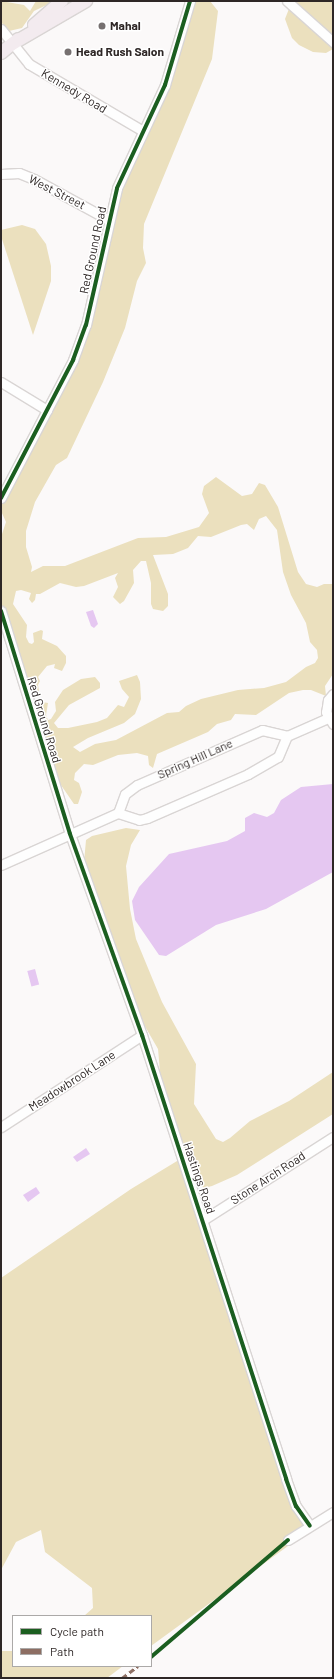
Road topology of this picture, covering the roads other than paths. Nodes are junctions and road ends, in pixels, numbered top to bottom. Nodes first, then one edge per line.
1 (62, 1) edge
2 (86, 1) edge
3 (190, 1) edge
4 (287, 1) edge
5 (1, 29) edge
6 (333, 42) edge
7 (12, 44) junction
8 (1, 53) edge
9 (143, 131) junction
10 (1, 174) edge
11 (109, 220) junction
12 (1, 382) edge
13 (47, 410) junction
14 (1, 498) edge
15 (1, 611) edge
16 (333, 694) edge
17 (330, 721) edge
18 (287, 736) junction
19 (118, 814) junction
20 (70, 834) junction
21 (1, 866) edge
22 (142, 1035) junction
23 (1, 1126) edge
24 (333, 1137) edge
25 (203, 1220) junction
26 (333, 1512) edge
27 (310, 1526) junction
28 (288, 1540) dead end

1 - 7 main road
2 - 7 main road
3 - 9 street, Red Ground Road
4 - 6 street
5 - 7 street, Kennedy Road
7 - 8 main road
7 - 9 street, Kennedy Road
9 - 11 street, Red Ground Road
10 - 11 street, West Street
11 - 13 street, Red Ground Road
12 - 13 street
13 - 14 street, Red Ground Road
15 - 20 street, Red Ground Road
16 - 17 street
17 - 18 street
18 - 19 street
18 - 19 street, Spring Hill Lane
19 - 20 street
20 - 21 street
20 - 22 street, Hastings Road
22 - 23 street, Meadowbrook Lane
22 - 25 street, Hastings Road
24 - 25 street, Stone Arch Road
25 - 27 street, Hastings Road
26 - 27 street
27 - 28 street

